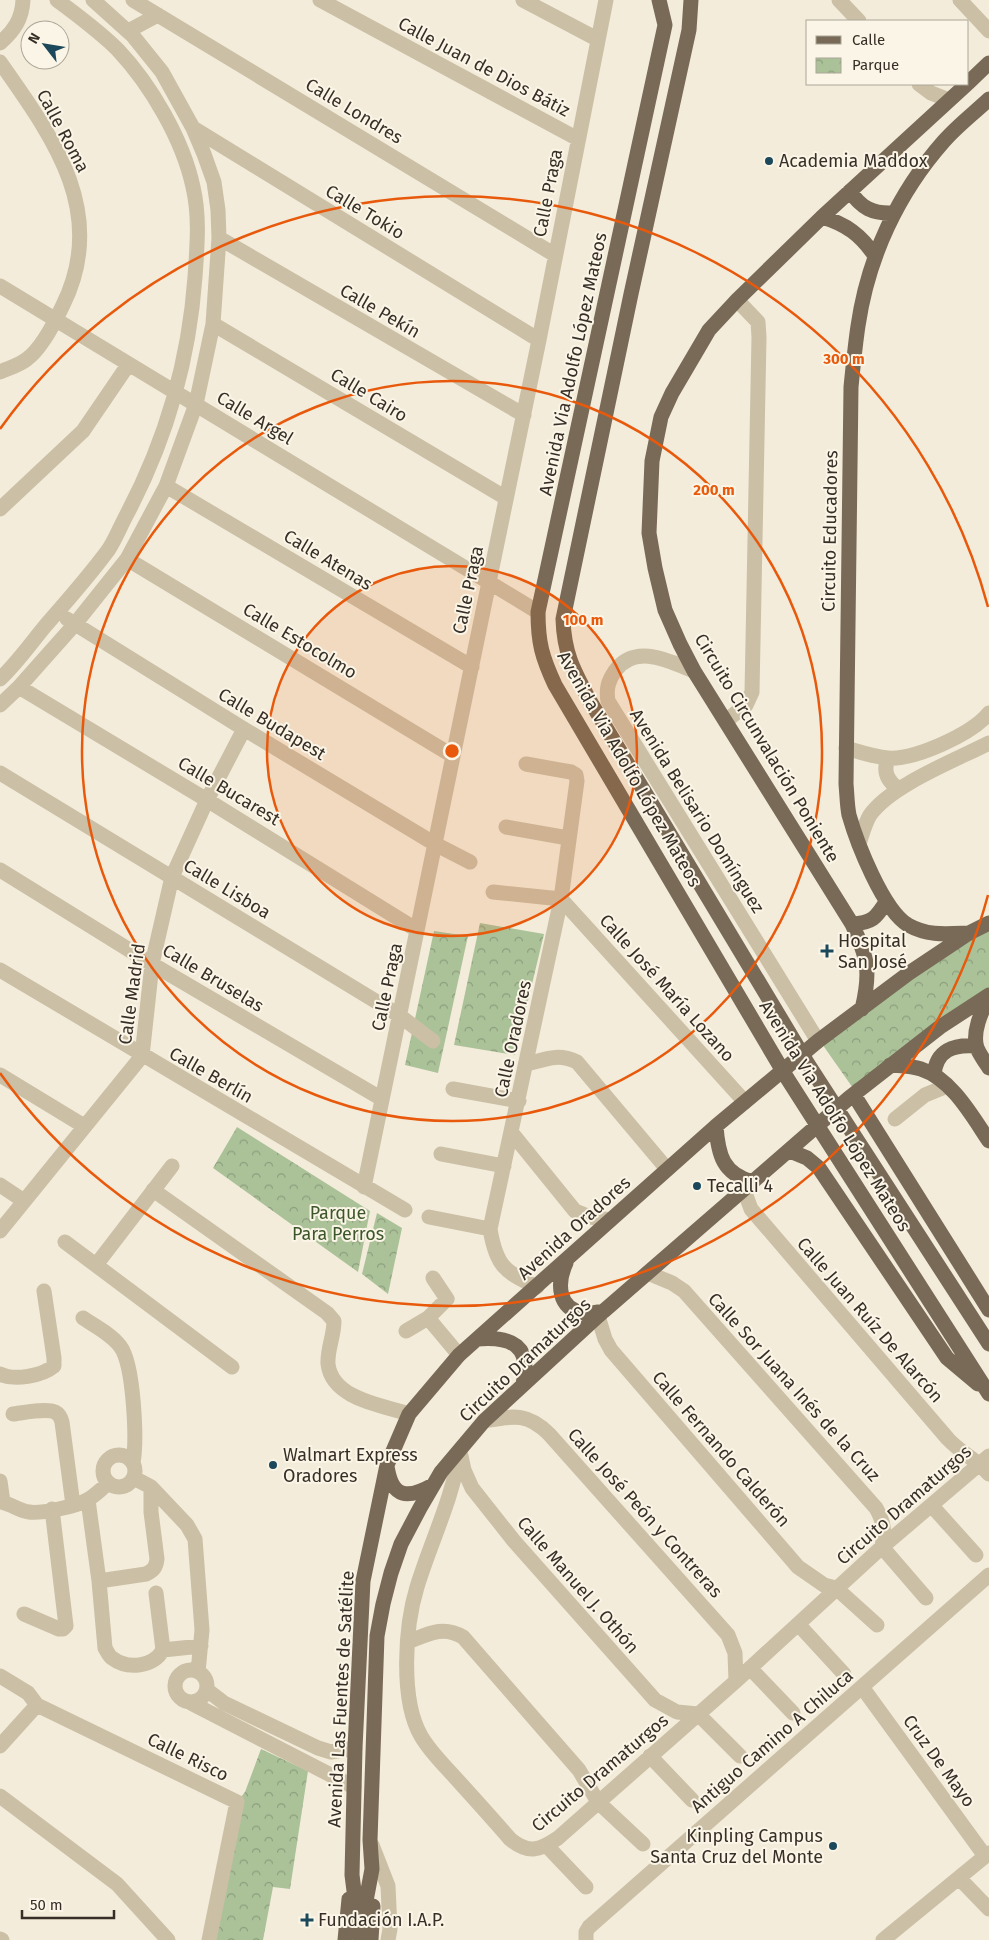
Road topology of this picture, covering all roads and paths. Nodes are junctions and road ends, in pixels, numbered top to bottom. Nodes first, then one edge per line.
1 (23, 0) edge
2 (57, 0) edge
3 (93, 0) edge
4 (133, 0) edge
5 (320, 0) edge
6 (523, 0) edge
7 (606, 0) edge
8 (659, 0) edge
9 (691, 0) edge
10 (839, 0) edge
11 (960, 0) edge
12 (158, 15) junction
13 (858, 20) edge
14 (128, 31) junction
15 (989, 31) edge
16 (597, 40) junction
17 (0, 43) edge
18 (0, 62) edge
19 (989, 63) edge
20 (969, 81) edge
21 (921, 85) edge
22 (965, 85) edge
23 (989, 99) edge
24 (949, 100) junction
25 (168, 124) junction
26 (193, 128) junction
27 (578, 139) junction
28 (850, 190) junction
29 (893, 213) junction
30 (822, 217) junction
31 (219, 238) junction
32 (555, 255) junction
33 (875, 256) junction
34 (0, 286) edge
35 (737, 300) junction
36 (56, 321) junction
37 (213, 324) junction
38 (539, 340) junction
39 (128, 365) junction
40 (0, 372) edge
41 (176, 393) junction
42 (196, 404) junction
43 (524, 415) junction
44 (166, 486) junction
45 (506, 498) junction
46 (0, 510) edge
47 (127, 559) junction
48 (489, 583) junction
49 (538, 612) junction
50 (57, 613) junction
51 (75, 624) junction
52 (472, 667) junction
53 (694, 671) junction
54 (0, 678) edge
55 (19, 687) junction
56 (0, 705) edge
57 (989, 713) edge
58 (727, 720) junction
59 (244, 729) junction
60 (989, 743) edge
61 (846, 748) junction
62 (453, 756) junction
63 (888, 758) junction
64 (526, 764) dead end
65 (0, 773) edge
66 (899, 789) junction
67 (208, 800) junction
68 (506, 827) dead end
69 (568, 838) junction
70 (435, 844) junction
71 (859, 844) junction
72 (470, 862) dead end
73 (0, 870) edge
74 (172, 878) junction
75 (493, 892) dead end
76 (561, 899) junction
77 (886, 902) junction
78 (989, 923) edge
79 (852, 924) junction
80 (417, 930) junction
81 (969, 933) junction
82 (152, 964) junction
83 (0, 970) edge
84 (989, 994) edge
85 (989, 999) edge
86 (862, 1008) junction
87 (400, 1016) junction
88 (433, 1041) dead end
89 (816, 1043) junction
90 (976, 1046) junction
91 (142, 1056) junction
92 (527, 1064) junction
93 (890, 1065) junction
94 (989, 1068) edge
95 (0, 1075) edge
96 (934, 1075) junction
97 (947, 1086) junction
98 (453, 1089) dead end
99 (852, 1096) junction
100 (382, 1099) junction
101 (519, 1101) junction
102 (745, 1102) junction
103 (895, 1119) dead end
104 (84, 1126) junction
105 (716, 1126) junction
106 (511, 1132) junction
107 (989, 1141) edge
108 (790, 1151) junction
109 (441, 1154) dead end
110 (172, 1166) dead end
111 (504, 1166) junction
112 (666, 1169) junction
113 (0, 1185) edge
114 (748, 1186) junction
115 (364, 1187) junction
116 (153, 1190) junction
117 (24, 1201) junction
118 (405, 1210) dead end
119 (429, 1217) dead end
120 (610, 1220) junction
121 (490, 1229) junction
122 (0, 1231) edge
123 (65, 1242) dead end
124 (568, 1259) junction
125 (96, 1265) junction
126 (648, 1273) junction
127 (433, 1278) dead end
128 (537, 1287) junction
129 (44, 1291) dead end
130 (989, 1310) edge
131 (601, 1314) junction
132 (83, 1318) dead end
133 (428, 1318) junction
134 (406, 1331) dead end
135 (477, 1338) junction
136 (989, 1344) edge
137 (459, 1356) junction
138 (232, 1367) dead end
139 (0, 1374) edge
140 (523, 1384) junction
141 (988, 1392) edge
142 (12, 1414) dead end
143 (409, 1414) junction
144 (484, 1420) junction
145 (460, 1450) junction
146 (387, 1464) junction
147 (986, 1465) edge
148 (133, 1470) junction
149 (0, 1481) edge
150 (109, 1483) junction
151 (433, 1485) junction
152 (151, 1487) junction
153 (88, 1500) junction
154 (1, 1502) edge
155 (73, 1506) junction
156 (932, 1506) junction
157 (52, 1509) junction
158 (882, 1547) junction
159 (976, 1555) dead end
160 (989, 1575) edge
161 (99, 1581) junction
162 (836, 1588) junction
163 (156, 1593) dead end
164 (926, 1598) dead end
165 (24, 1614) dead end
166 (798, 1624) junction
167 (878, 1625) dead end
168 (408, 1642) junction
169 (201, 1646) junction
170 (163, 1650) junction
171 (750, 1668) junction
172 (198, 1672) junction
173 (844, 1674) dead end
174 (0, 1676) edge
175 (736, 1681) junction
176 (862, 1687) junction
177 (207, 1690) junction
178 (191, 1703) junction
179 (37, 1705) junction
180 (793, 1713) dead end
181 (698, 1714) junction
182 (0, 1746) edge
183 (355, 1748) junction
184 (650, 1756) junction
185 (740, 1756) dead end
186 (354, 1787) junction
187 (0, 1796) edge
188 (692, 1800) dead end
189 (598, 1802) junction
190 (370, 1840) junction
191 (643, 1844) dead end
192 (547, 1846) junction
193 (987, 1855) edge
194 (352, 1875) junction
195 (959, 1878) junction
196 (586, 1887) dead end
197 (989, 1909) edge
198 (363, 1939) edge
199 (586, 1939) edge
200 (168, 1940) edge
201 (209, 1940) edge
202 (344, 1940) edge
203 (388, 1940) edge
204 (883, 1940) edge

1 - 17 street
2 - 25 street
3 - 14 street
4 - 12 street, Calle Londres
5 - 27 street, Calle Juan de Dios Bátiz
6 - 16 street
7 - 16 street, Calle Praga
8 - 49 main road, Avenida Via Adolfo López Mateos
9 - 136 main road, Avenida Via Adolfo López Mateos
10 - 13 street
11 - 15 street
12 - 14 street
12 - 32 street, Calle Londres
14 - 26 street
16 - 27 street, Calle Praga
18 - 36 street, Calle Roma
19 - 20 main road, Circuito Circunvalación Poniente
21 - 24 street
22 - 24 main road, Circuito Circunvalación Poniente
23 - 29 main road, Circuito Educadores
24 - 28 main road, Circuito Circunvalación Poniente
25 - 26 street, Calle Tokio
25 - 41 street
26 - 31 street
26 - 38 street, Calle Tokio
27 - 32 street, Calle Praga
28 - 29 main road
28 - 30 main road, Circuito Circunvalación Poniente
29 - 33 main road, Circuito Educadores
30 - 33 main road
30 - 35 main road, Circuito Circunvalación Poniente
31 - 37 street
31 - 43 street, Calle Pekín
32 - 38 street, Calle Praga
33 - 61 main road, Circuito Educadores
34 - 36 street, Calle Argel
35 - 53 main road, Circuito Circunvalación Poniente
35 - 58 street
36 - 39 street, Calle Argel
36 - 40 street, Calle Roma
37 - 42 street
37 - 45 street, Calle Cairo
38 - 43 street, Calle Praga
39 - 41 street, Calle Argel
39 - 46 street
41 - 42 street, Calle Argel
41 - 50 street
42 - 44 street
42 - 48 street, Calle Argel
43 - 45 street, Calle Praga
44 - 47 street
44 - 52 street, Calle Atenas
45 - 48 street, Calle Praga
47 - 51 street
47 - 62 street, Calle Estocolmo
48 - 49 street, Calle Argel
48 - 52 street, Calle Praga
49 - 141 main road, Avenida Via Adolfo López Mateos
50 - 51 street, Calle Budapest
50 - 54 street
51 - 55 street
51 - 59 street, Calle Budapest
52 - 62 street, Calle Praga
53 - 58 main road, Circuito Circunvalación Poniente
53 - 89 street, Avenida Belisario Domínguez
55 - 56 street
55 - 67 street, Calle Bucarest
57 - 63 street
58 - 79 main road, Circuito Circunvalación Poniente
59 - 67 street, Calle Madrid
59 - 70 street, Calle Budapest
60 - 66 street
61 - 63 street
61 - 71 main road, Circuito Educadores
62 - 70 street, Calle Praga
63 - 66 street
64 - 69 street, Calle Oradores
65 - 74 street, Calle Lisboa
66 - 71 street
67 - 74 street, Calle Madrid
67 - 80 street, Calle Bucarest
68 - 69 street
69 - 76 street, Calle Oradores
70 - 72 street, Calle Budapest
70 - 80 street, Calle Praga
71 - 77 main road, Circuito Educadores
73 - 82 street, Calle Bruselas
74 - 82 street, Calle Madrid
74 - 87 street, Calle Lisboa
75 - 76 street
76 - 92 street, Calle Oradores
76 - 102 street, Calle José María Lozano
77 - 79 main road
77 - 81 main road, Circuito Educadores
78 - 81 main road, Circuito Educadores
79 - 86 main road, Circuito Circunvalación Poniente
80 - 87 street, Calle Praga
81 - 86 main road, Circuito Educadores
82 - 91 street, Calle Madrid
82 - 100 street, Calle Bruselas
83 - 91 street, Calle Berlín
84 - 93 main road, Circuito Dramaturgos
85 - 90 main road
86 - 89 main road, Circuito Educadores
87 - 88 street, Calle Lisboa
87 - 100 street, Calle Praga
89 - 102 main road, Avenida Oradores
90 - 94 main road
90 - 96 main road
91 - 104 street, Calle Madrid
91 - 115 street, Calle Berlín
92 - 101 street, Calle Oradores
92 - 112 street
93 - 96 main road
93 - 99 main road, Circuito Dramaturgos
95 - 104 street
96 - 97 main road
97 - 103 street
97 - 107 main road
98 - 101 street
99 - 108 main road, Circuito Dramaturgos
99 - 130 main road
100 - 115 street, Calle Praga
101 - 106 street, Calle Oradores
102 - 105 main road, Avenida Oradores
104 - 117 street, Calle Madrid
105 - 112 main road, Avenida Oradores
105 - 114 main road
106 - 111 street, Calle Oradores
106 - 120 street
108 - 114 main road, Circuito Dramaturgos
108 - 141 main road
109 - 111 street
110 - 116 street
111 - 121 street, Calle Oradores
112 - 120 main road, Avenida Oradores
113 - 117 street
114 - 126 main road, Circuito Dramaturgos
114 - 147 street, Calle Juan Ruíz De Alarcón
115 - 118 street, Calle Berlín
116 - 125 street
116 - 143 street
117 - 122 street, Calle Madrid
119 - 121 street
120 - 124 main road, Avenida Oradores
121 - 128 street, Calle Oradores
123 - 125 street
124 - 128 main road, Avenida Oradores
124 - 131 main road
125 - 138 street
126 - 131 main road, Circuito Dramaturgos
126 - 158 street, Calle Sor Juana Inés de la Cruz
127 - 133 street
128 - 135 main road, Avenida Oradores
129 - 139 street
131 - 140 main road, Circuito Dramaturgos
131 - 162 street, Calle Fernando Calderón
132 - 148 street
133 - 134 street
133 - 137 street
135 - 137 main road, Avenida Oradores
135 - 140 main road
137 - 143 main road, Avenida Oradores
140 - 144 main road, Circuito Dramaturgos
142 - 155 street
143 - 146 main road, Avenida Oradores
144 - 145 main road, Circuito Dramaturgos
144 - 175 street, Calle José Peón y Contreras
145 - 151 main road, Circuito Dramaturgos
145 - 168 street, Circuito Dramaturgos
145 - 181 street, Calle Manuel J. Othón
146 - 151 main road
146 - 183 main road, Avenida Las Fuentes de Satélite
147 - 156 street, Circuito Dramaturgos
148 - 150 street
148 - 150 street
148 - 152 street
149 - 154 street
150 - 153 street
151 - 190 main road, Avenida Las Fuentes de Satélite
152 - 161 street
152 - 169 street
153 - 155 street
153 - 161 street
154 - 157 street
155 - 157 street
156 - 158 street, Circuito Dramaturgos
156 - 159 street
157 - 165 street
158 - 162 street, Circuito Dramaturgos
158 - 164 street
160 - 176 street, Antiguo Camino A Chiluca
161 - 170 street
162 - 166 street, Circuito Dramaturgos
162 - 167 street, Calle Fernando Calderón
163 - 170 street
166 - 171 street, Circuito Dramaturgos
166 - 173 street
168 - 189 street
168 - 192 street, Circuito Dramaturgos
169 - 170 street
169 - 172 street
171 - 175 street, Circuito Dramaturgos
171 - 180 street
172 - 177 street
172 - 178 street
174 - 179 street, Calle Risco
175 - 181 street, Circuito Dramaturgos
176 - 193 street, Cruz De Mayo
176 - 199 street, Antiguo Camino A Chiluca
177 - 178 street
177 - 183 street
178 - 186 street
179 - 182 street
179 - 201 street, Calle Risco
181 - 184 street, Circuito Dramaturgos
181 - 185 street
183 - 186 main road, Avenida Las Fuentes de Satélite
184 - 188 street
184 - 189 street, Circuito Dramaturgos
186 - 194 main road, Avenida Las Fuentes de Satélite
187 - 200 street
189 - 191 street
189 - 192 street, Circuito Dramaturgos
190 - 198 main road, Avenida Las Fuentes de Satélite
190 - 203 street, Avenida Las Fuentes de Satélite
192 - 196 street
193 - 195 street
194 - 198 main road, Avenida Las Fuentes de Satélite
194 - 202 main road
195 - 197 street
195 - 204 street

